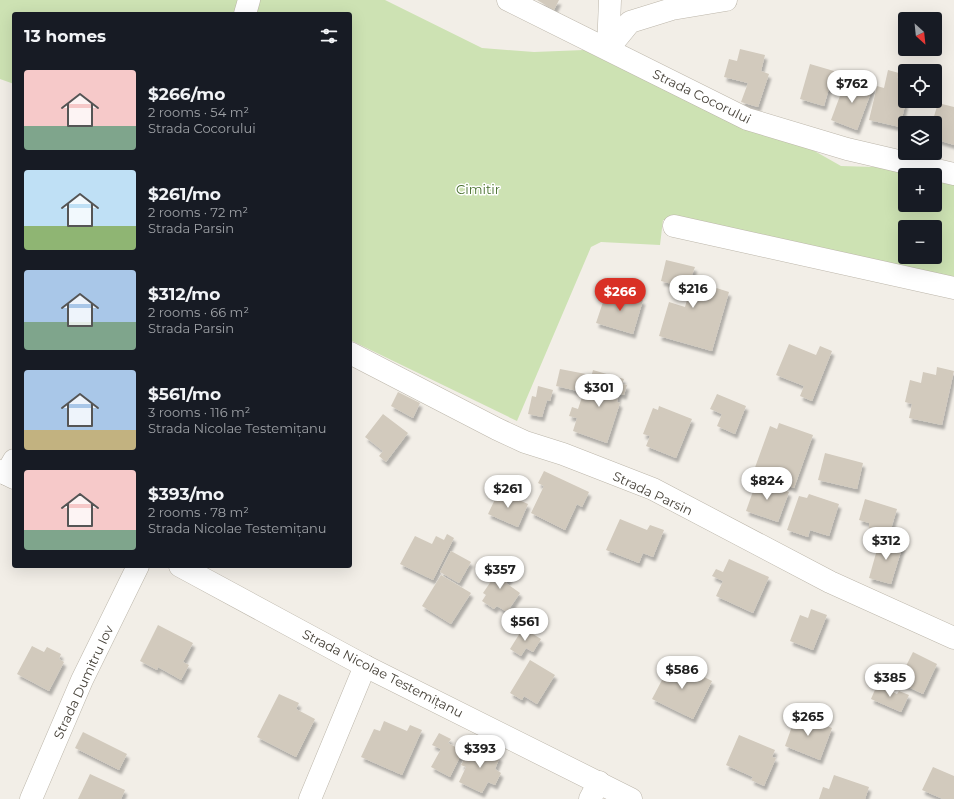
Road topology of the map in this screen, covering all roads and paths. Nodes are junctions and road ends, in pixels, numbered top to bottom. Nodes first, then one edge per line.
1 (249, 0) edge
2 (508, 0) edge
3 (610, 0) edge
4 (726, 0) edge
5 (246, 12) edge
6 (608, 49) junction
7 (954, 174) edge
8 (674, 226) dead end
9 (954, 288) edge
10 (352, 354) edge
11 (137, 568) edge
12 (184, 568) edge
13 (954, 638) edge
14 (366, 666) junction
15 (594, 791) edge
16 (31, 799) edge
17 (310, 799) edge
18 (631, 799) edge

1 - 5 street
2 - 6 street, Strada Cocorului
3 - 6 street
4 - 6 street
6 - 7 street, Strada Cocorului
8 - 9 street
10 - 13 street, Strada Parsin
11 - 16 street, Strada Dumitru Iov
12 - 14 street, Strada Nicolae Testemițanu
14 - 15 street, Strada Nicolae Testemițanu
14 - 17 street
15 - 18 street, Strada Nicolae Testemițanu

